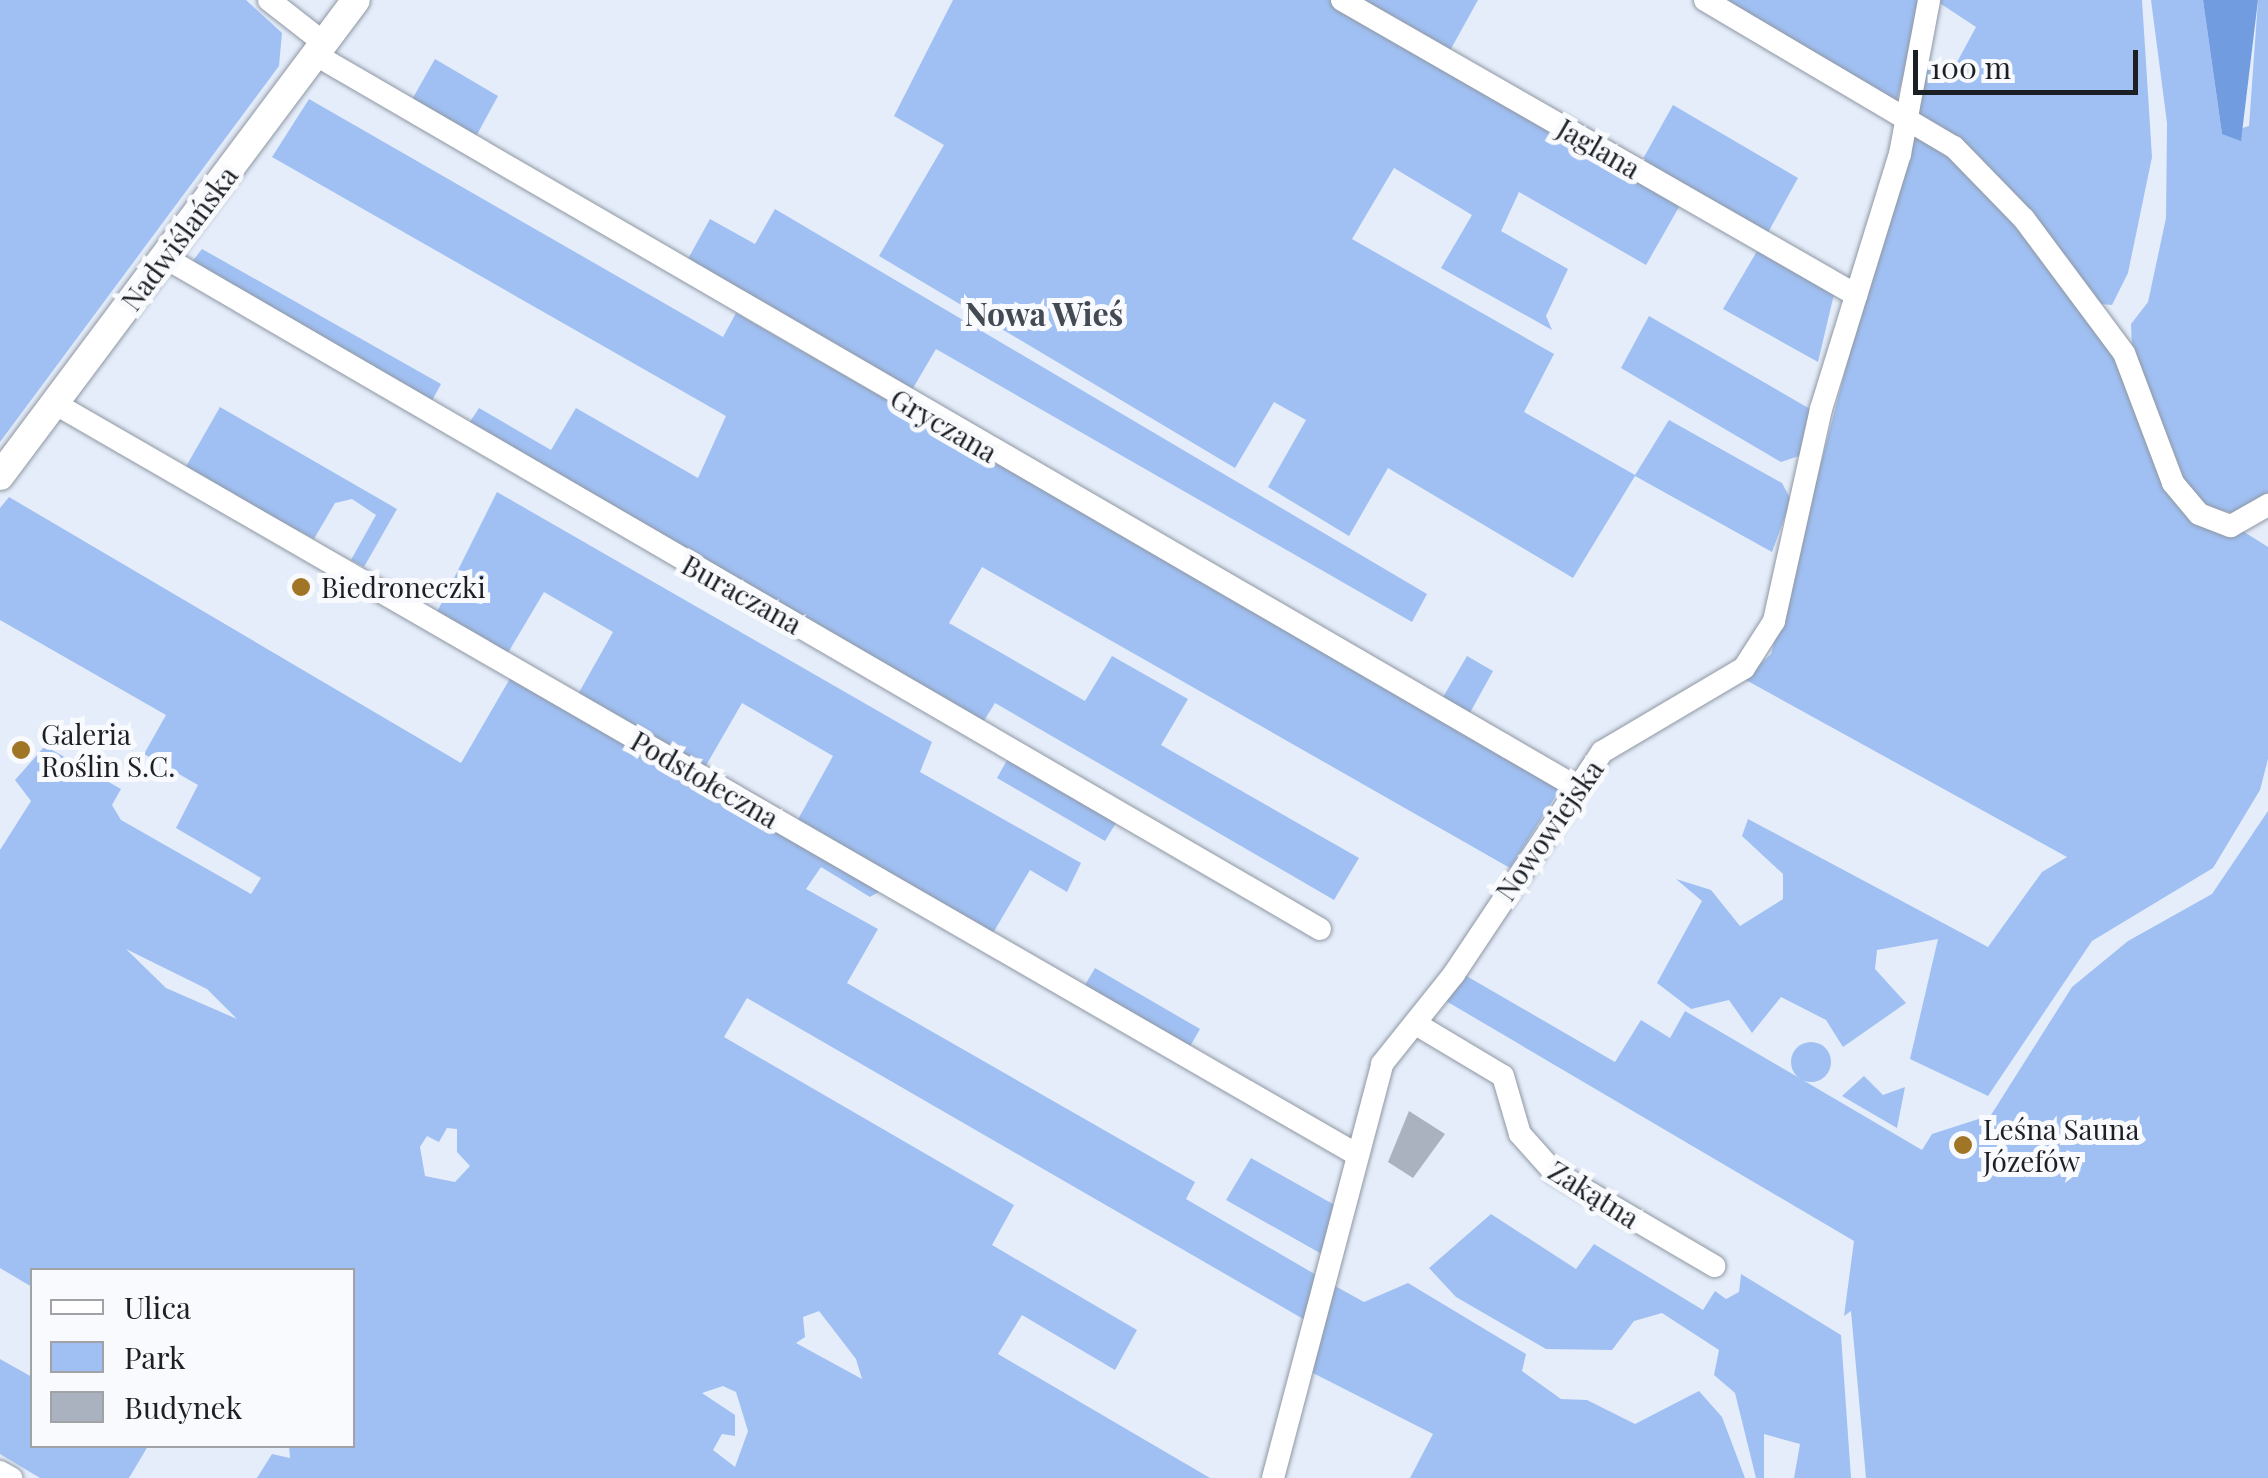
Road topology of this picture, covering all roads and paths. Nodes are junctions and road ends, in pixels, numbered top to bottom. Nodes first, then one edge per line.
1 (269, 0) edge
2 (356, 0) edge
3 (1342, 0) edge
4 (1705, 0) edge
5 (1930, 0) edge
6 (320, 49) junction
7 (1904, 114) junction
8 (164, 257) junction
9 (1856, 295) junction
10 (54, 403) junction
11 (2, 467) edge
12 (2268, 504) edge
13 (1576, 788) junction
14 (1320, 929) dead end
15 (1416, 1024) junction
16 (1356, 1154) junction
17 (1714, 1266) dead end
18 (0, 1472) edge
19 (11, 1478) edge
20 (1273, 1478) edge

1 - 6 street, Gryczana
2 - 6 main road, Nadwiślańska
3 - 9 street, Jaglana
4 - 7 street
5 - 7 street, Nowowiejska
6 - 8 main road, Nadwiślańska
6 - 13 street, Gryczana
7 - 9 street, Nowowiejska
7 - 12 street
8 - 10 main road, Nadwiślańska
8 - 14 street, Buraczana
9 - 13 street, Nowowiejska
10 - 11 main road, Nadwiślańska
10 - 16 street, Podstołeczna
13 - 15 street, Nowowiejska
15 - 16 street, Nowowiejska
15 - 17 street, Zakątna
16 - 20 street, Nowowiejska
18 - 19 street

